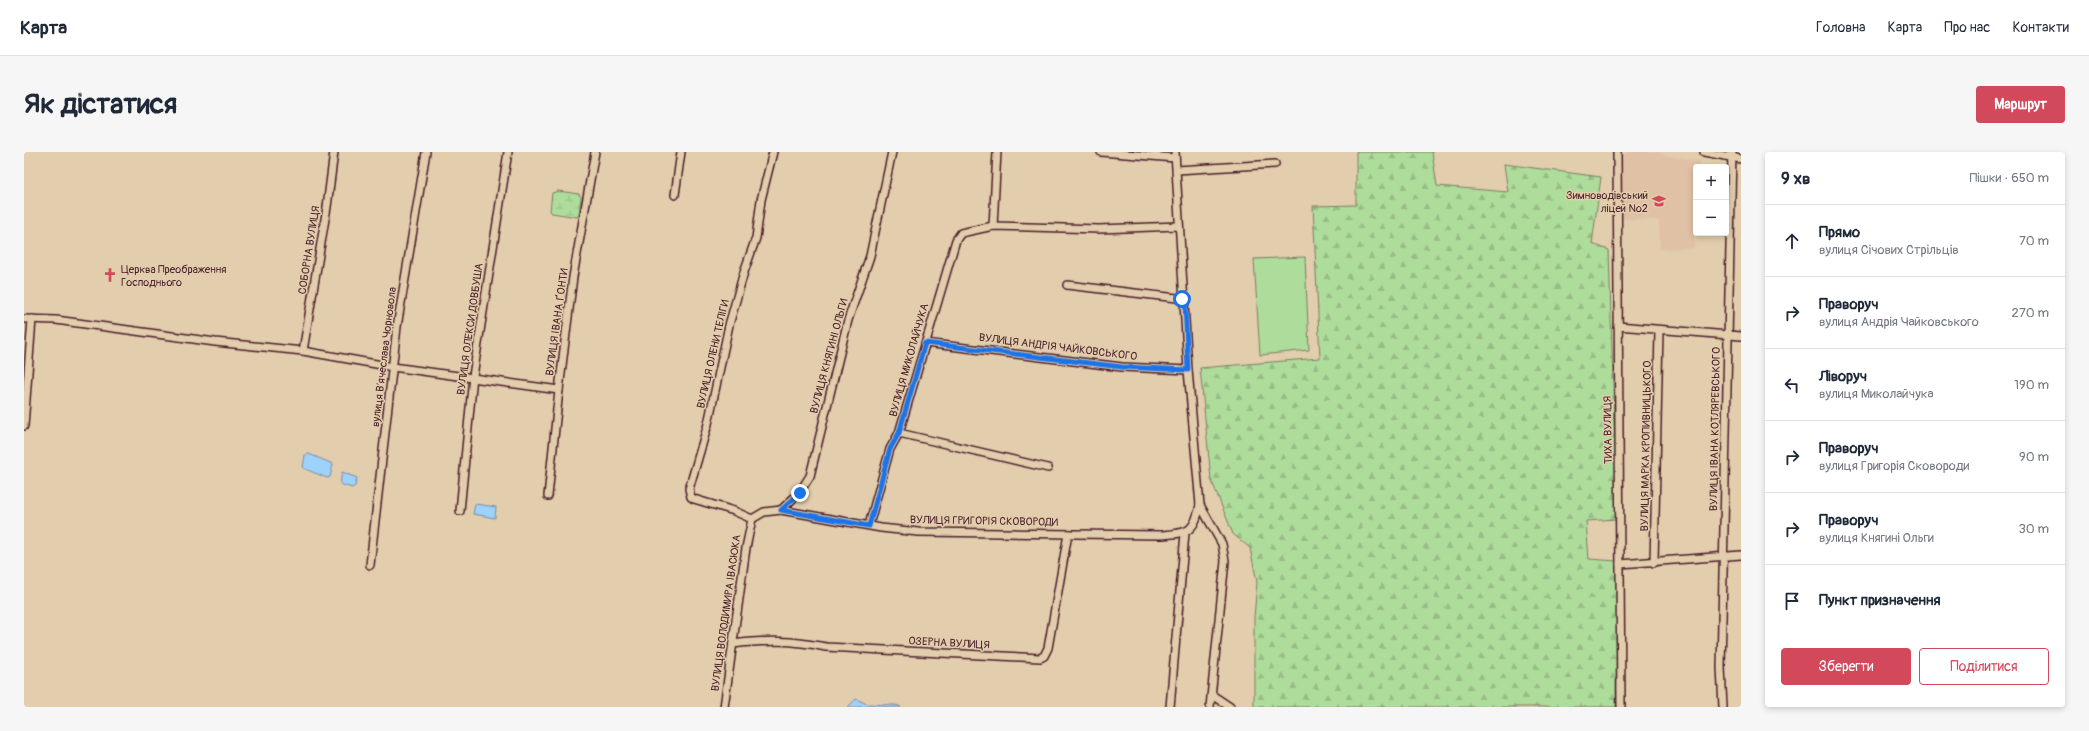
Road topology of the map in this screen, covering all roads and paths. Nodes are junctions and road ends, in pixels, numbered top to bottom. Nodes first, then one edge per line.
1 (334, 152) edge
2 (426, 152) edge
3 (508, 152) edge
4 (595, 152) edge
5 (681, 152) edge
6 (773, 152) edge
7 (892, 152) edge
8 (997, 152) edge
9 (1101, 152) edge
10 (1617, 152) edge
11 (1704, 152) edge
12 (1175, 155) edge
13 (1732, 155) edge
14 (1741, 159) edge
15 (1275, 164) dead end
16 (1176, 170) junction
17 (675, 195) dead end
18 (993, 226) junction
19 (1179, 226) junction
20 (1067, 284) dead end
21 (1185, 303) junction
22 (24, 319) edge
23 (32, 320) junction
24 (1618, 326) junction
25 (1659, 331) junction
26 (1728, 335) junction
27 (1741, 336) edge
28 (925, 343) junction
29 (303, 351) junction
30 (393, 367) junction
31 (1188, 370) junction
32 (473, 376) junction
33 (558, 390) junction
34 (24, 426) edge
35 (899, 433) junction
36 (1048, 468) dead end
37 (548, 496) dead end
38 (1200, 505) junction
39 (781, 510) junction
40 (460, 511) dead end
41 (751, 521) junction
42 (869, 526) junction
43 (1185, 533) junction
44 (1067, 537) junction
45 (1741, 555) edge
46 (1724, 557) junction
47 (1654, 563) junction
48 (1620, 564) junction
49 (370, 565) dead end
50 (733, 644) junction
51 (1212, 695) junction
52 (724, 707) edge
53 (1170, 707) edge
54 (1210, 707) edge
55 (1230, 707) edge
56 (1622, 707) edge
57 (1723, 707) edge

1 - 29 street, СОБОРНА ВУЛИЦЯ
2 - 30 street, вулиця Вʼячеслава Чорновола
3 - 32 street, ВУЛИЦЯ ОЛЕКСИ ДОВБУША
4 - 33 street, ВУЛИЦЯ ІВАНА ҐОНТИ
5 - 17 street
6 - 41 street, ВУЛИЦЯ ОЛЕНИ ТЕЛІГИ
7 - 39 street, ВУЛИЦЯ КНЯГИНІ ОЛЬГИ
8 - 18 street
9 - 12 street
10 - 24 street, ТИХА ВУЛИЦЯ
11 - 13 street
12 - 16 street
13 - 14 street
13 - 26 street, ВУЛИЦЯ ІВАНА КОТЛЯРЕВСЬКОГО
15 - 16 street
16 - 19 street
18 - 19 street, ВУЛИЦЯ МИКОЛАЙЧУКА
18 - 28 street, ВУЛИЦЯ МИКОЛАЙЧУКА
19 - 21 street
20 - 21 street
21 - 31 street
22 - 23 street
23 - 29 street
23 - 34 street
24 - 25 street
24 - 48 street, ТИХА ВУЛИЦЯ
25 - 26 street
25 - 47 street, ВУЛИЦЯ МАРКА КРОПИВНИЦЬКОГО
26 - 27 street
26 - 46 street, ВУЛИЦЯ ІВАНА КОТЛЯРЕВСЬКОГО
28 - 31 street, ВУЛИЦЯ АНДРІЯ ЧАЙКОВСЬКОГО
28 - 35 street, ВУЛИЦЯ МИКОЛАЙЧУКА
29 - 30 street
30 - 32 street
30 - 49 street, вулиця Вʼячеслава Чорновола
31 - 38 street
32 - 33 street
32 - 40 street, ВУЛИЦЯ ОЛЕКСИ ДОВБУША
33 - 37 street, ВУЛИЦЯ ІВАНА ҐОНТИ
35 - 36 street
35 - 42 street, ВУЛИЦЯ МИКОЛАЙЧУКА
38 - 43 street
38 - 51 street
39 - 41 street, ВУЛИЦЯ ГРИГОРІЯ СКОВОРОДИ
39 - 42 street, ВУЛИЦЯ ГРИГОРІЯ СКОВОРОДИ
41 - 50 street, ВУЛИЦЯ ВОЛОДИМИРА ІВАСЮКА
42 - 44 street, ВУЛИЦЯ ГРИГОРІЯ СКОВОРОДИ
43 - 44 street, ВУЛИЦЯ ГРИГОРІЯ СКОВОРОДИ
43 - 53 street
44 - 50 street, ОЗЕРНА ВУЛИЦЯ
45 - 46 street
46 - 47 street
46 - 57 street, ВУЛИЦЯ ІВАНА КОТЛЯРЕВСЬКОГО
47 - 48 street
48 - 56 street, ТИХА ВУЛИЦЯ
50 - 52 street, ВУЛИЦЯ ВОЛОДИМИРА ІВАСЮКА
51 - 54 street
51 - 55 street

